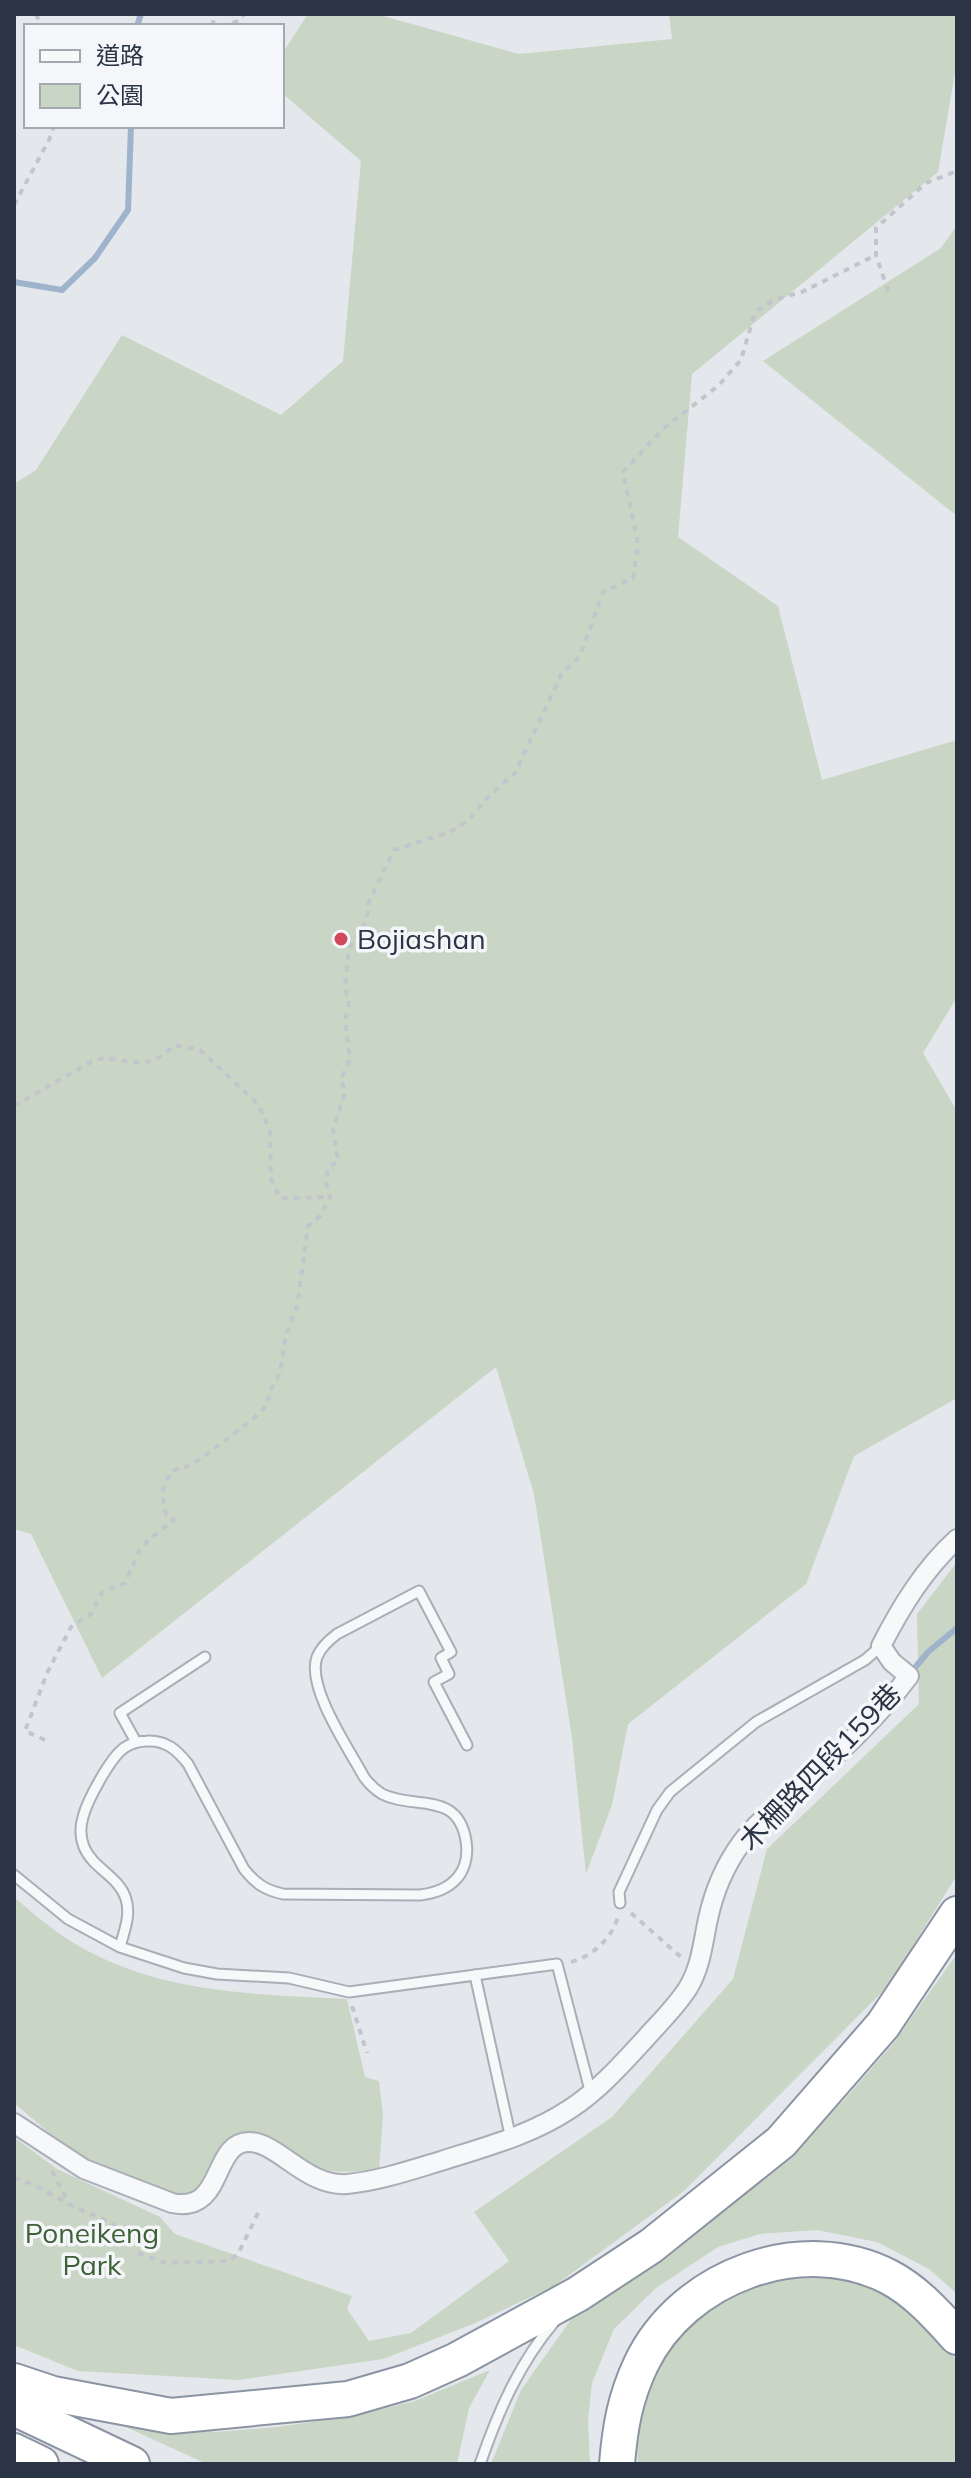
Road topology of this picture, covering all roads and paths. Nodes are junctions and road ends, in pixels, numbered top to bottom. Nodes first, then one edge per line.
1 (53, 128) edge
2 (957, 171) edge
3 (14, 205) edge
4 (876, 255) junction
5 (888, 291) dead end
6 (14, 1106) edge
7 (330, 1197) junction
8 (957, 1539) edge
9 (881, 1646) junction
10 (205, 1657) dead end
11 (45, 1740) dead end
12 (136, 1742) junction
13 (467, 1745) dead end
14 (14, 1875) edge
15 (620, 1903) junction
16 (957, 1914) edge
17 (120, 1947) junction
18 (557, 1964) junction
19 (696, 1971) junction
20 (475, 1975) junction
21 (349, 1992) junction
22 (367, 2053) dead end
23 (591, 2094) junction
24 (14, 2123) edge
25 (511, 2139) junction
26 (51, 2169) dead end
27 (14, 2178) edge
28 (68, 2202) junction
29 (259, 2211) dead end
30 (122, 2246) dead end
31 (138, 2253) dead end
32 (578, 2294) junction
33 (957, 2337) edge
34 (14, 2381) edge
35 (14, 2408) edge
36 (14, 2451) edge
37 (41, 2464) edge
38 (132, 2464) edge
39 (480, 2464) edge
40 (617, 2464) edge

1 - 3 path
2 - 4 path
4 - 5 path
4 - 7 path
6 - 7 path
7 - 11 path
8 - 9 street, 木柵路四段159巷
9 - 15 lane
9 - 19 street, 木柵路四段159巷
10 - 12 lane
12 - 13 lane
12 - 17 lane
14 - 17 lane
15 - 18 path
15 - 19 path
16 - 32 highway
17 - 21 lane
18 - 20 lane
18 - 23 lane
19 - 23 street, 木柵路四段159巷
20 - 21 lane
20 - 25 lane
21 - 22 path
23 - 25 street, 木柵路四段159巷
24 - 25 street, 木柵路四段159巷
26 - 28 path
27 - 28 path
28 - 30 path
29 - 31 path
32 - 34 highway
32 - 39 lane
33 - 40 highway
35 - 38 highway
36 - 37 highway

